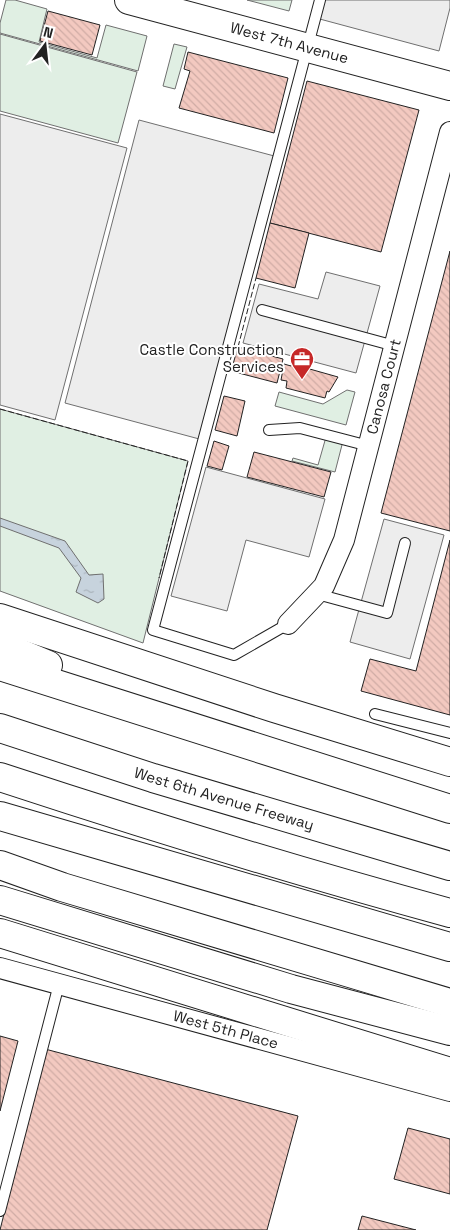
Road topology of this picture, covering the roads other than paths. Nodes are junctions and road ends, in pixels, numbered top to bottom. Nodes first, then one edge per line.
1 (129, 0) edge
2 (320, 0) edge
3 (307, 48) junction
4 (450, 86) edge
5 (450, 132) edge
6 (262, 310) dead end
7 (394, 346) junction
8 (269, 430) dead end
9 (369, 446) junction
10 (406, 543) dead end
11 (317, 594) junction
12 (0, 618) edge
13 (288, 624) joint
14 (0, 645) edge
15 (0, 666) edge
16 (375, 714) dead end
17 (0, 728) edge
18 (206, 732) junction
19 (450, 733) edge
20 (450, 762) edge
21 (0, 777) edge
22 (450, 809) edge
23 (0, 816) edge
24 (0, 865) edge
25 (450, 866) edge
26 (0, 900) edge
27 (450, 913) edge
28 (0, 933) edge
29 (450, 947) edge
30 (0, 968) edge
31 (59, 984) junction
32 (450, 1003) edge
33 (450, 1031) edge
34 (450, 1072) edge
35 (450, 1091) edge
36 (0, 1211) edge

1 - 3 main road, West 7th Avenue
2 - 3 lane
3 - 4 main road, West 7th Avenue
3 - 13 lane
5 - 7 street, Canosa Court
6 - 7 lane
7 - 9 street, Canosa Court
8 - 9 lane
9 - 11 street, Canosa Court
10 - 11 lane
11 - 13 street, Canosa Court
12 - 20 main road
14 - 18 main road
15 - 18 main road
16 - 19 lane
17 - 25 main road, West 6th Avenue Freeway
18 - 22 main road
21 - 27 main road
23 - 29 main road
24 - 32 main road
26 - 33 main road
28 - 34 main road
30 - 31 street, West 5th Place
31 - 35 street, West 5th Place
31 - 36 lane

